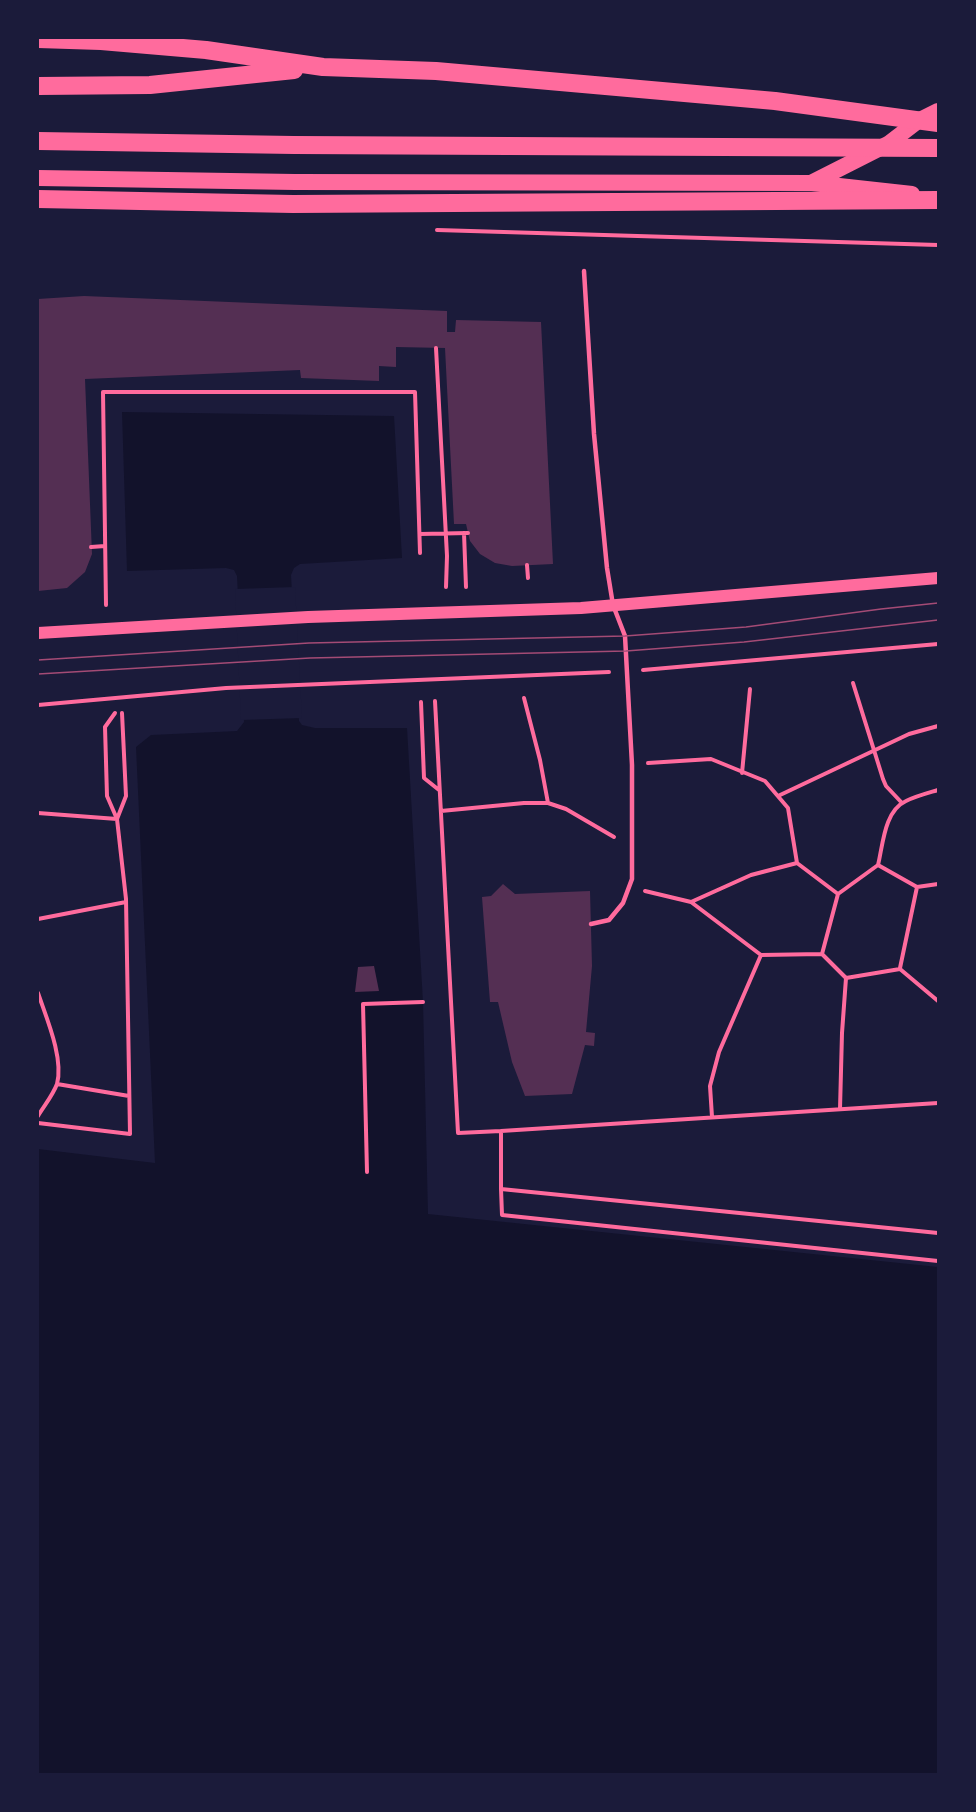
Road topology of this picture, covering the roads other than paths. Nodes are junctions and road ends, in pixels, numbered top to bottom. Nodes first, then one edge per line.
1 (38, 39) edge
2 (322, 67) junction
3 (38, 86) edge
4 (939, 111) edge
5 (939, 123) edge
6 (38, 141) edge
7 (939, 148) edge
8 (38, 178) edge
9 (812, 183) junction
10 (939, 198) edge
11 (38, 200) edge
12 (584, 271) dead end
13 (939, 578) edge
14 (613, 605) junction
15 (38, 633) edge
16 (591, 924) dead end

1 - 2 highway
2 - 3 highway
2 - 5 highway
4 - 9 highway
6 - 7 highway
8 - 9 highway
9 - 10 highway
10 - 11 highway
12 - 14 lane
13 - 14 main road
14 - 15 main road
14 - 16 lane

